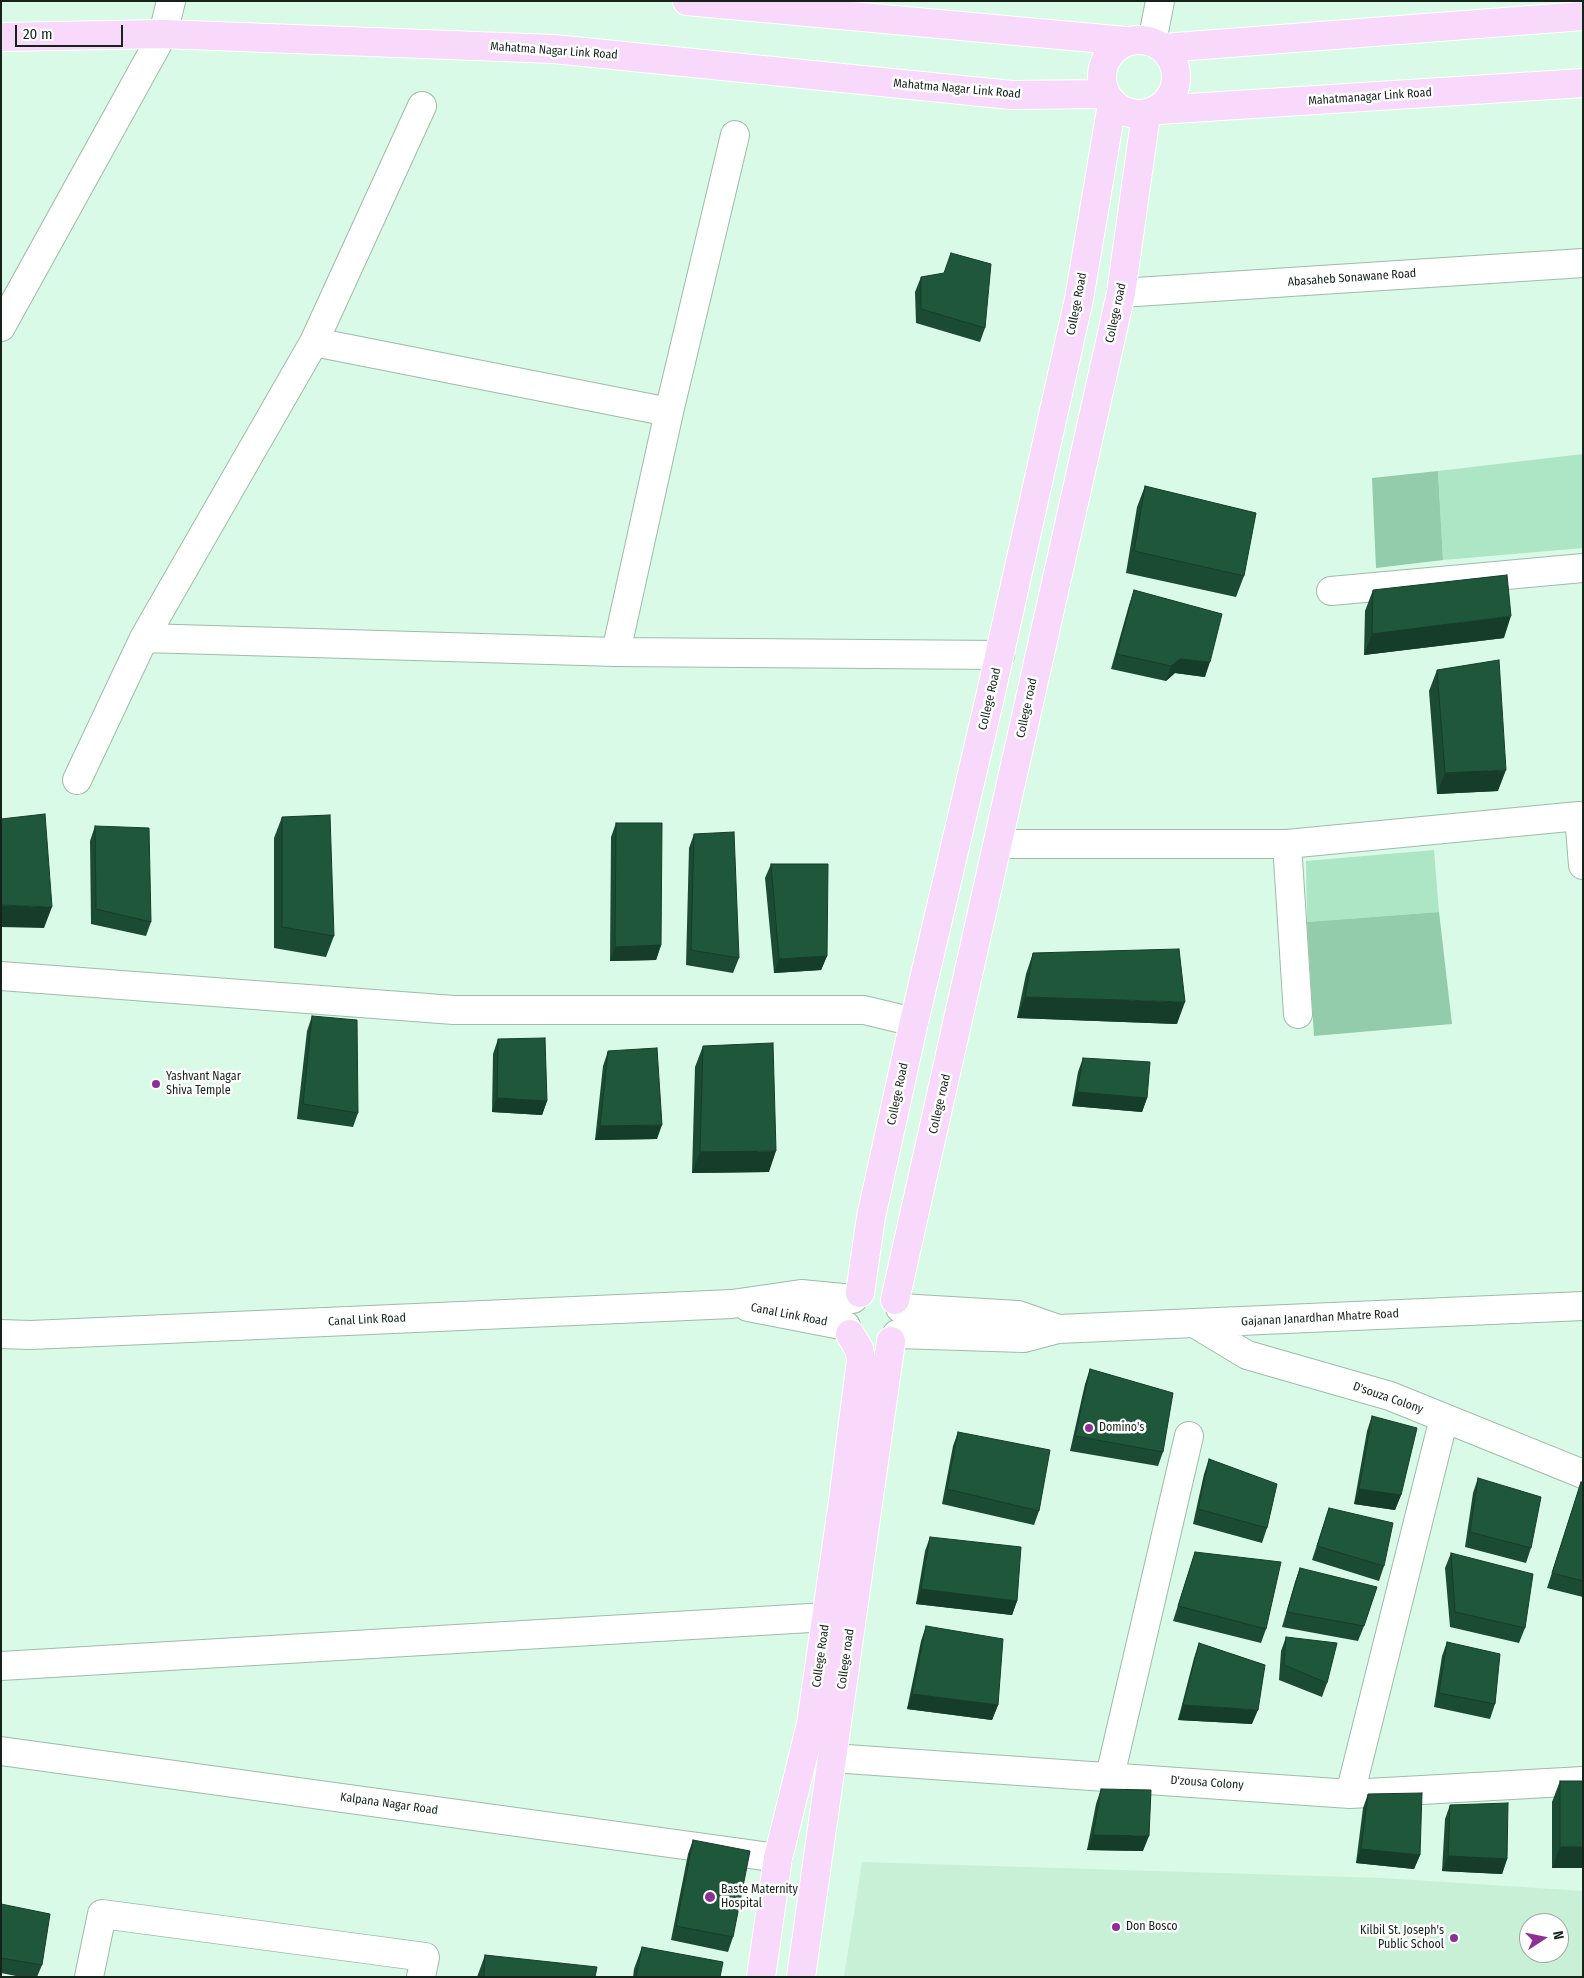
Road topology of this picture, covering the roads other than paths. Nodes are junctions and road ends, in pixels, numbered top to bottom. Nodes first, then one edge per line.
1 (172, 1) edge
2 (686, 1) edge
3 (1160, 1) edge
4 (1583, 16) edge
5 (163, 34) junction
6 (1, 37) edge
7 (1147, 44) junction
8 (1583, 84) edge
9 (1109, 99) junction
10 (422, 106) dead end
11 (1152, 112) junction
12 (735, 135) dead end
13 (1583, 264) edge
14 (1121, 293) junction
15 (1, 327) edge
16 (314, 342) junction
17 (669, 412) junction
18 (1583, 568) edge
19 (1331, 591) dead end
20 (144, 638) junction
21 (616, 652) junction
22 (1000, 655) junction
23 (77, 780) dead end
24 (998, 844) junction
25 (1286, 844) junction
26 (1583, 865) edge
27 (1, 976) edge
28 (1298, 1014) dead end
29 (914, 1022) junction
30 (857, 1296) junction
31 (732, 1304) junction
32 (1583, 1306) edge
33 (896, 1321) junction
34 (1194, 1323) junction
35 (848, 1330) junction
36 (1, 1334) edge
37 (1444, 1418) junction
38 (1189, 1436) dead end
39 (1583, 1474) edge
40 (827, 1617) junction
41 (1, 1666) edge
42 (1, 1751) edge
43 (832, 1758) junction
44 (1110, 1776) junction
45 (1583, 1781) edge
46 (1350, 1794) junction
47 (778, 1858) junction
48 (89, 1977) edge
49 (421, 1977) edge
50 (761, 1977) edge
51 (801, 1977) edge

1 - 5 street
2 - 7 main road
3 - 7 street
4 - 7 main road
5 - 6 main road, Mahatma Nagar Link Road
5 - 9 main road, Mahatma Nagar Link Road
5 - 15 street
7 - 9 main road
7 - 11 main road
8 - 11 main road, Mahatmanagar Link Road
9 - 11 main road
9 - 22 main road, College Road
10 - 16 street
11 - 14 main road, College road
12 - 17 street
13 - 14 street, Abasaheb Sonawane Road
14 - 24 main road, College road
16 - 17 street
16 - 20 street
17 - 21 street
18 - 19 street
20 - 21 street
20 - 23 street
21 - 22 street
22 - 29 main road, College Road
24 - 25 street
24 - 33 main road, College road
25 - 26 street
25 - 28 street
27 - 29 street
29 - 30 main road, College Road
30 - 31 street, Canal Link Road
30 - 33 main road
30 - 35 main road
31 - 35 street, Canal Link Road
31 - 36 street, Canal Link Road
32 - 34 street, Gajanan Janardhan Mhatre Road
33 - 34 street, Gajanan Janardhan Mhatre Road
33 - 35 main road
33 - 43 main road, College road
34 - 37 street, D'souza Colony
35 - 40 main road, College Road
37 - 39 street, D'souza Colony
37 - 46 street
38 - 44 street
40 - 41 street
40 - 47 main road, College Road
42 - 47 street, Kalpana Nagar Road
43 - 44 street, D'zousa Colony
43 - 51 main road, College road
44 - 46 street, D'zousa Colony
45 - 46 street, D'zousa Colony
47 - 50 main road, College Road
48 - 49 street

